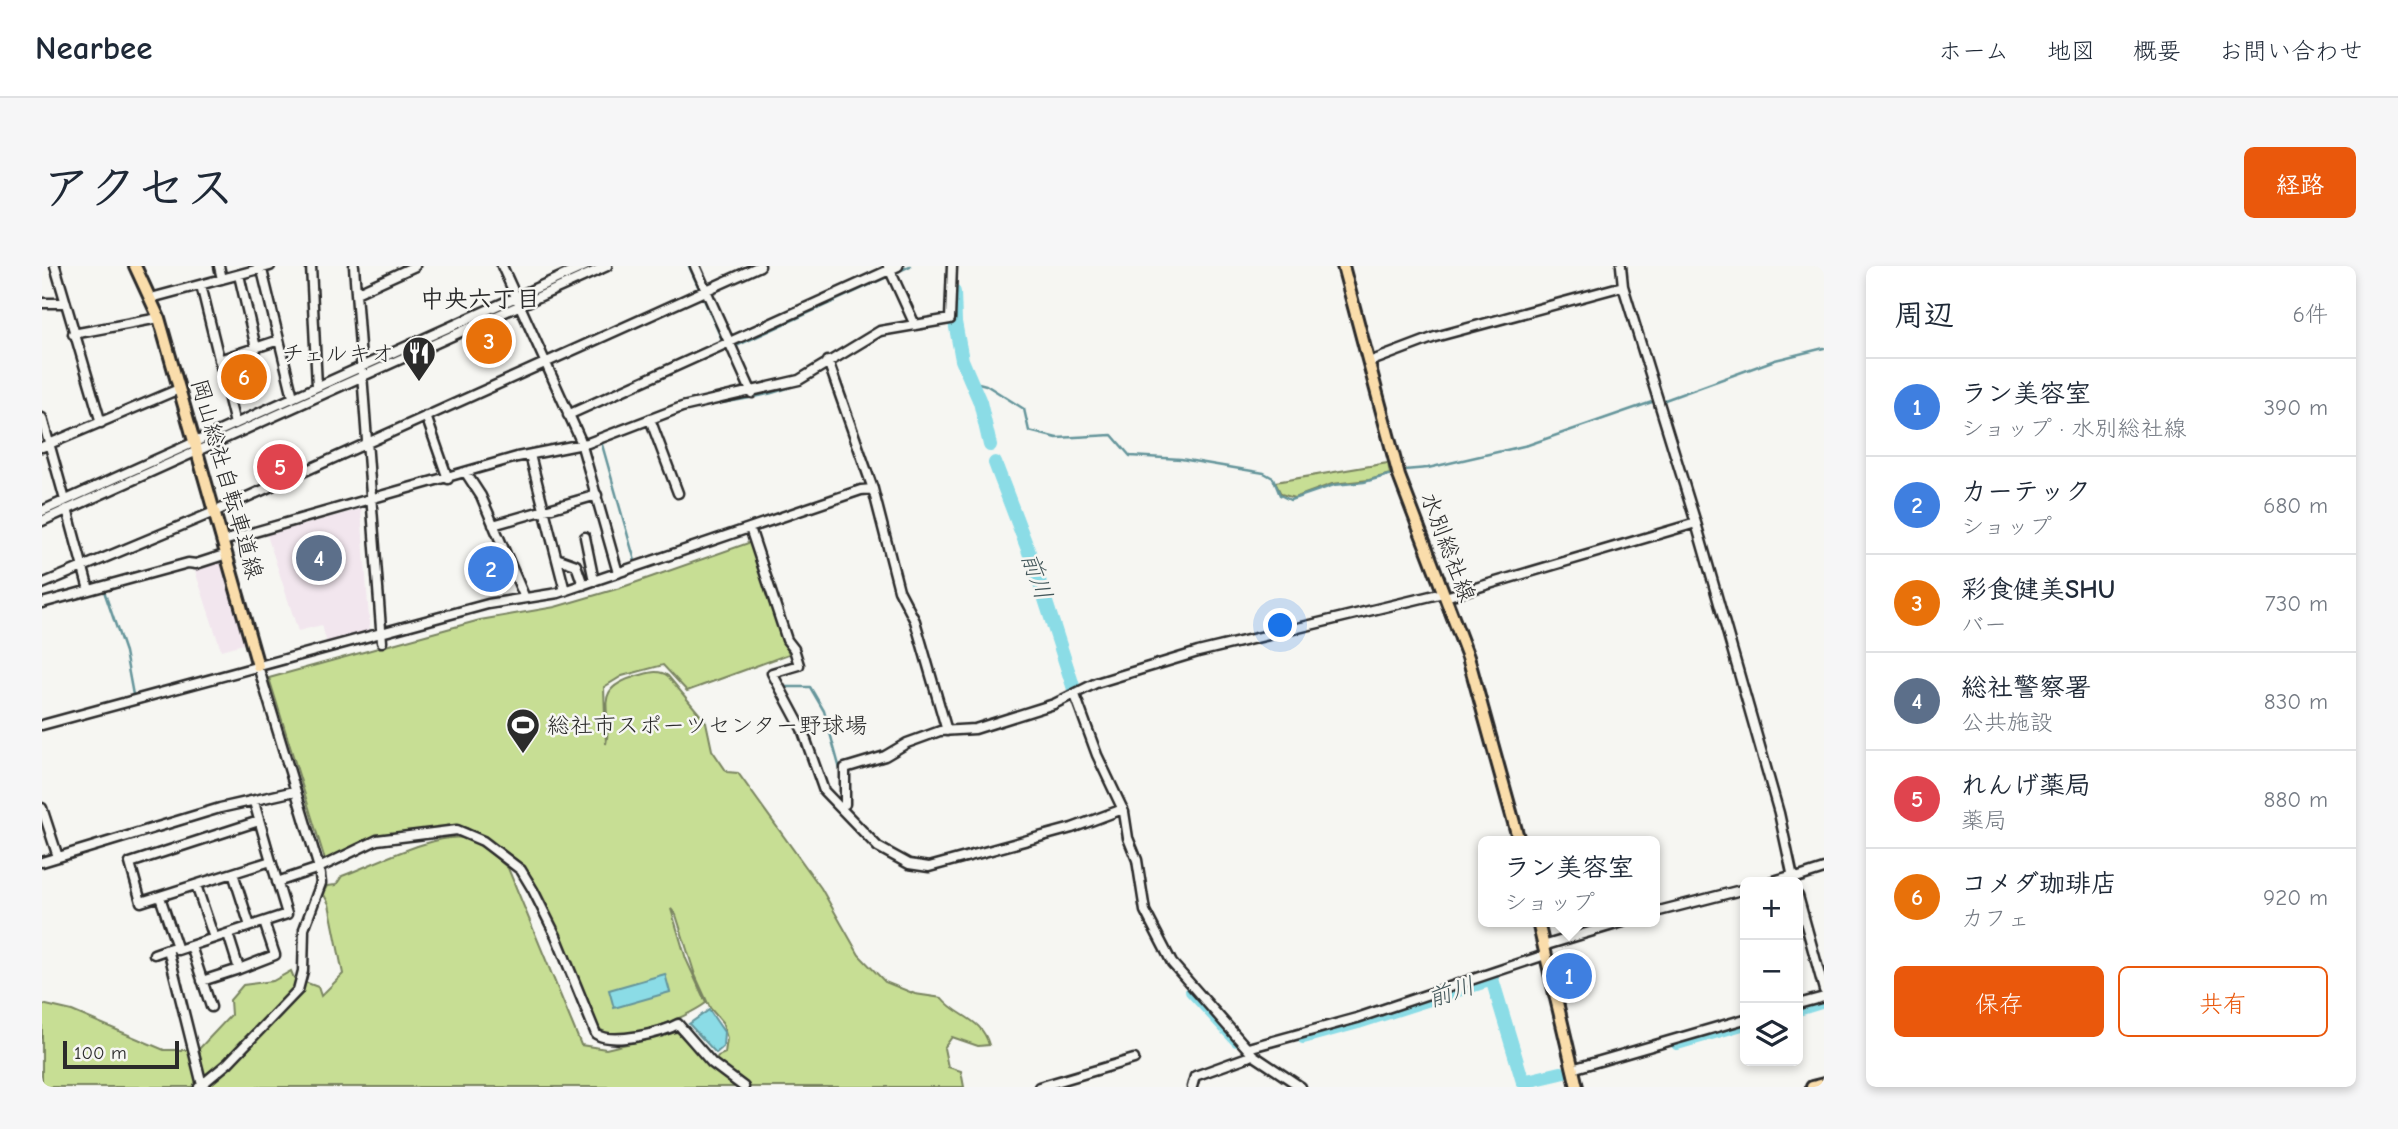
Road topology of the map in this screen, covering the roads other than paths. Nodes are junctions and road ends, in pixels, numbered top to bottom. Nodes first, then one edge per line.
1 (55, 266) edge
2 (135, 266) edge
3 (219, 266) edge
4 (311, 266) edge
5 (354, 266) edge
6 (415, 266) edge
7 (502, 266) edge
8 (585, 266) edge
9 (607, 266) edge
10 (695, 266) edge
11 (760, 266) edge
12 (952, 266) edge
13 (1343, 266) edge
14 (1622, 266) edge
15 (267, 268) edge
16 (892, 270) edge
17 (239, 275) junction
18 (222, 279) junction
19 (201, 285) junction
20 (1623, 286) junction
21 (703, 292) junction
22 (356, 293) junction
23 (151, 298) junction
24 (518, 301) junction
25 (42, 303) edge
26 (64, 303) junction
27 (159, 318) junction
28 (915, 325) junction
29 (73, 334) junction
30 (279, 340) junction
31 (729, 342) junction
32 (257, 348) junction
33 (219, 360) junction
34 (1369, 362) junction
35 (546, 363) junction
36 (829, 364) junction
37 (362, 366) junction
38 (362, 377) junction
39 (317, 386) junction
40 (179, 388) junction
41 (752, 393) junction
42 (293, 397) junction
43 (568, 415) junction
44 (426, 416) junction
45 (42, 418) edge
46 (651, 422) junction
47 (101, 423) junction
48 (234, 424) junction
49 (368, 442) junction
50 (46, 446) edge
51 (196, 446) junction
52 (583, 446) junction
53 (531, 457) junction
54 (467, 475) junction
55 (449, 479) junction
56 (873, 489) junction
57 (678, 493) dead end
58 (597, 495) junction
59 (372, 498) junction
60 (66, 505) junction
61 (545, 510) junction
62 (42, 511) edge
63 (215, 512) junction
64 (42, 520) edge
65 (1696, 523) junction
66 (493, 525) junction
67 (750, 528) junction
68 (585, 537) dead end
69 (223, 541) junction
70 (227, 554) junction
71 (559, 559) junction
72 (83, 566) junction
73 (618, 573) junction
74 (594, 581) junction
75 (42, 584) edge
76 (583, 585) junction
77 (89, 590) junction
78 (565, 591) junction
79 (1444, 595) junction
80 (525, 598) junction
81 (42, 603) edge
82 (382, 638) junction
83 (258, 666) junction
84 (1075, 695) junction
85 (42, 725) edge
86 (947, 732) junction
87 (295, 791) junction
88 (254, 802) junction
89 (845, 804) dead end
90 (42, 808) edge
91 (1123, 808) junction
92 (259, 821) junction
93 (1518, 836) edge
94 (58, 857) junction
95 (271, 861) junction
96 (42, 862) edge
97 (320, 867) junction
98 (1824, 869) edge
99 (233, 873) junction
100 (1793, 877) edge
101 (1800, 877) edge
102 (276, 882) junction
103 (196, 885) junction
104 (1740, 890) edge
105 (160, 897) junction
106 (1660, 911) edge
107 (1803, 914) edge
108 (264, 922) junction
109 (250, 926) junction
110 (1539, 927) edge
111 (1609, 927) edge
112 (228, 934) junction
113 (214, 938) junction
114 (191, 946) junction
115 (173, 948) junction
116 (1544, 950) junction
117 (154, 954) dead end
118 (239, 969) junction
119 (202, 981) junction
120 (1824, 990) edge
121 (1824, 997) edge
122 (1802, 1003) edge
123 (211, 1007) dead end
124 (1740, 1020) edge
125 (1250, 1051) junction
126 (1134, 1059) dead end
127 (1572, 1069) junction
128 (1059, 1084) edge
129 (1824, 1084) edge
130 (201, 1086) edge
131 (744, 1087) edge
132 (1039, 1087) edge
133 (1192, 1087) edge
134 (1301, 1087) edge
135 (1577, 1087) edge
136 (1812, 1087) edge

1 - 26 street
2 - 23 main road, 岡山総社自転車道線
3 - 18 street
4 - 39 street
5 - 22 street
6 - 22 street
7 - 24 street
8 - 24 street
9 - 24 street
10 - 21 street
11 - 21 street
12 - 28 street
13 - 34 main road, 水別総社線
14 - 20 street
15 - 17 street
15 - 30 street
16 - 28 street
16 - 31 street
17 - 18 street
17 - 32 street
18 - 19 street
19 - 23 street
19 - 33 street
20 - 34 street
20 - 65 street
21 - 31 street
21 - 35 street
22 - 37 street
23 - 27 main road, 岡山総社自転車道線
24 - 35 street
24 - 37 street
24 - 38 street
25 - 26 street
26 - 29 street
27 - 29 street
27 - 40 main road, 岡山総社自転車道線
28 - 36 street
29 - 47 street
30 - 32 street
30 - 42 street
31 - 41 street
31 - 43 street
32 - 33 street
33 - 48 street
34 - 79 main road, 水別総社線
35 - 43 street
35 - 44 street
36 - 41 street
36 - 56 street
37 - 38 street
37 - 39 street
38 - 49 street
38 - 51 street
39 - 42 street
40 - 47 street
40 - 51 main road, 岡山総社自転車道線
41 - 46 street
42 - 48 street
43 - 52 street
44 - 49 street
44 - 55 street
45 - 50 street
46 - 52 street
46 - 57 street
47 - 50 street
48 - 51 street
49 - 59 street
49 - 63 street
50 - 60 street
51 - 60 street
51 - 63 main road, 岡山総社自転車道線
52 - 53 street
52 - 58 street
53 - 54 street
53 - 61 street
54 - 55 street
54 - 66 street
55 - 59 street
56 - 67 street
56 - 86 street
58 - 61 street
58 - 73 street
59 - 69 street
59 - 82 street
60 - 62 street
60 - 64 street
60 - 72 street
61 - 66 street
61 - 71 street
63 - 69 main road, 岡山総社自転車道線
63 - 72 street
65 - 79 street
65 - 100 street
66 - 80 street
67 - 73 street
67 - 91 street
68 - 74 street
69 - 70 main road, 岡山総社自転車道線
70 - 77 street
70 - 83 main road, 岡山総社自転車道線
71 - 76 street
71 - 78 street
72 - 75 street
72 - 77 street
73 - 74 street
74 - 76 street
76 - 78 street
77 - 81 street
78 - 80 street
79 - 84 street
79 - 93 main road, 水別総社線
80 - 82 street
82 - 83 street
83 - 85 street
83 - 87 street
84 - 86 street
84 - 91 street
86 - 89 street
87 - 88 street
87 - 97 street
88 - 92 street
88 - 94 street
90 - 94 street
91 - 125 street
92 - 95 street
92 - 105 street
94 - 96 street
95 - 99 street
95 - 102 street
97 - 102 street
97 - 130 street
97 - 131 street
98 - 101 street
99 - 103 street
99 - 109 street
102 - 108 street
103 - 105 street
103 - 113 street
104 - 106 street
105 - 115 street
107 - 120 street
108 - 109 street
108 - 118 street
109 - 112 street
110 - 116 main road
111 - 116 street
112 - 113 street
112 - 118 street
113 - 114 street
114 - 115 street
114 - 119 street
115 - 117 street
115 - 130 street
116 - 125 street
116 - 127 main road
118 - 119 street
119 - 123 street
121 - 122 street
124 - 127 street
125 - 133 street
125 - 134 street
126 - 128 street
127 - 135 main road
128 - 132 street
129 - 136 main road

